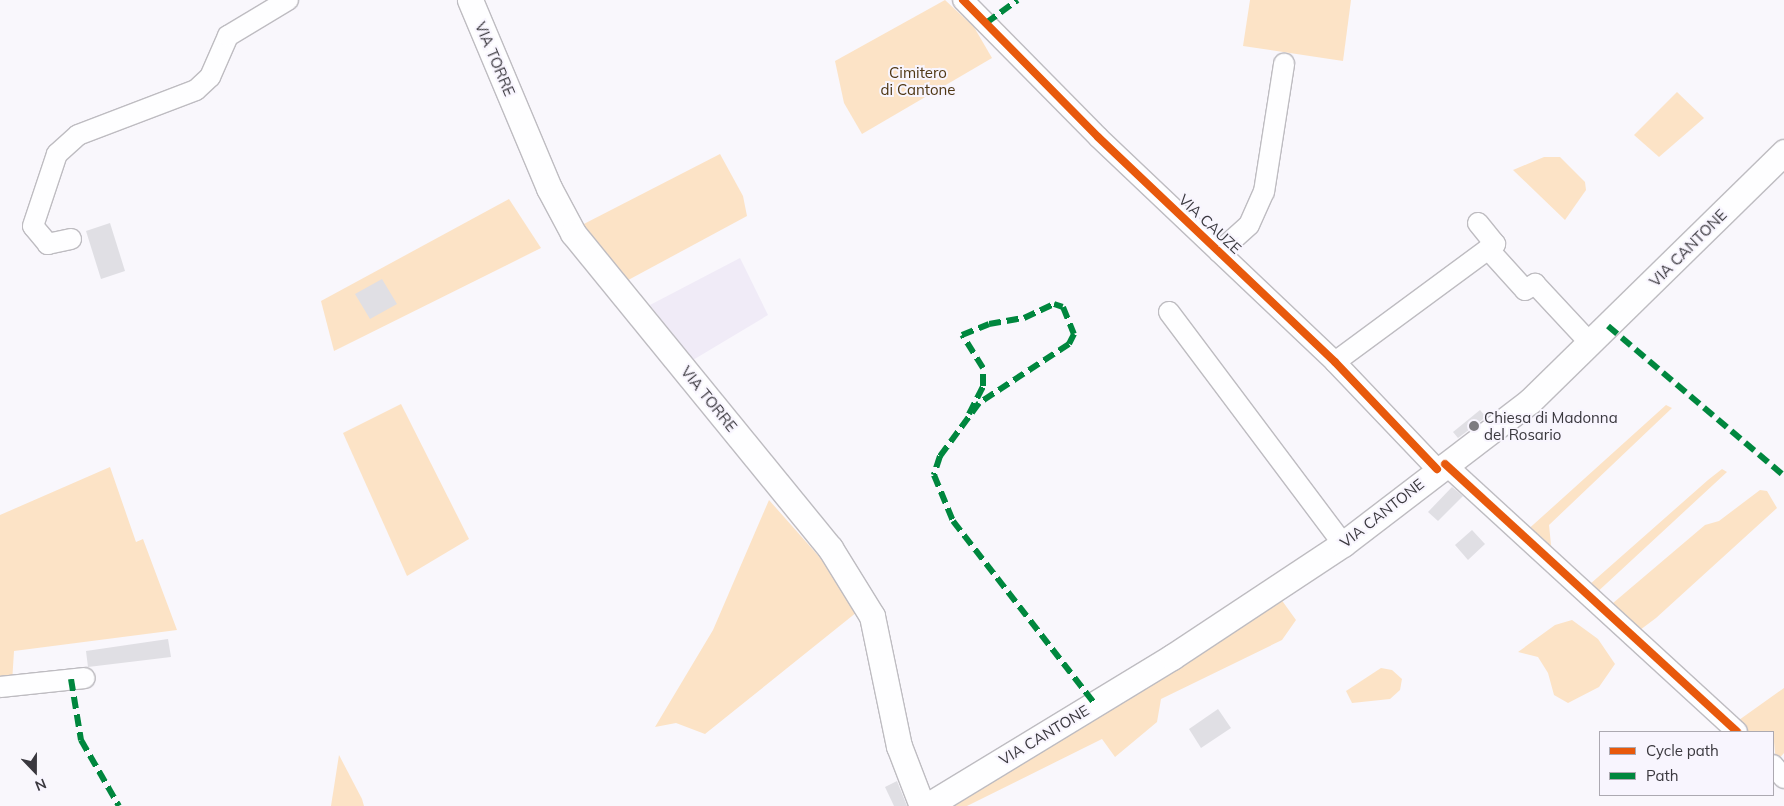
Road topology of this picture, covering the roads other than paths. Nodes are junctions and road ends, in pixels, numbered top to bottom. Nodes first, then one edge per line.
1 (288, 0) edge
2 (470, 0) edge
3 (963, 0) edge
4 (1284, 64) dead end
5 (1784, 152) edge
6 (1478, 223) dead end
7 (71, 239) dead end
8 (1488, 249) junction
9 (1219, 252) junction
10 (1169, 312) dead end
11 (1590, 343) junction
12 (1335, 362) junction
13 (1441, 466) junction
14 (1343, 544) junction
15 (85, 678) dead end
16 (0, 687) edge
17 (1737, 731) edge
18 (1774, 765) edge
19 (1784, 778) edge
20 (922, 806) edge
21 (927, 806) edge

1 - 7 street
2 - 20 main road, VIA TORRE
3 - 9 street, VIA CAUZE
4 - 9 street
5 - 11 main road, VIA CANTONE
6 - 8 street
8 - 11 street
8 - 12 street
9 - 12 street, VIA CAUZE
10 - 14 street
11 - 13 main road, VIA CANTONE
12 - 13 street, VIA CAUZE
13 - 14 main road, VIA CANTONE
13 - 17 street, VIA CAUZE
14 - 21 main road, VIA CANTONE
15 - 16 street
18 - 19 street

